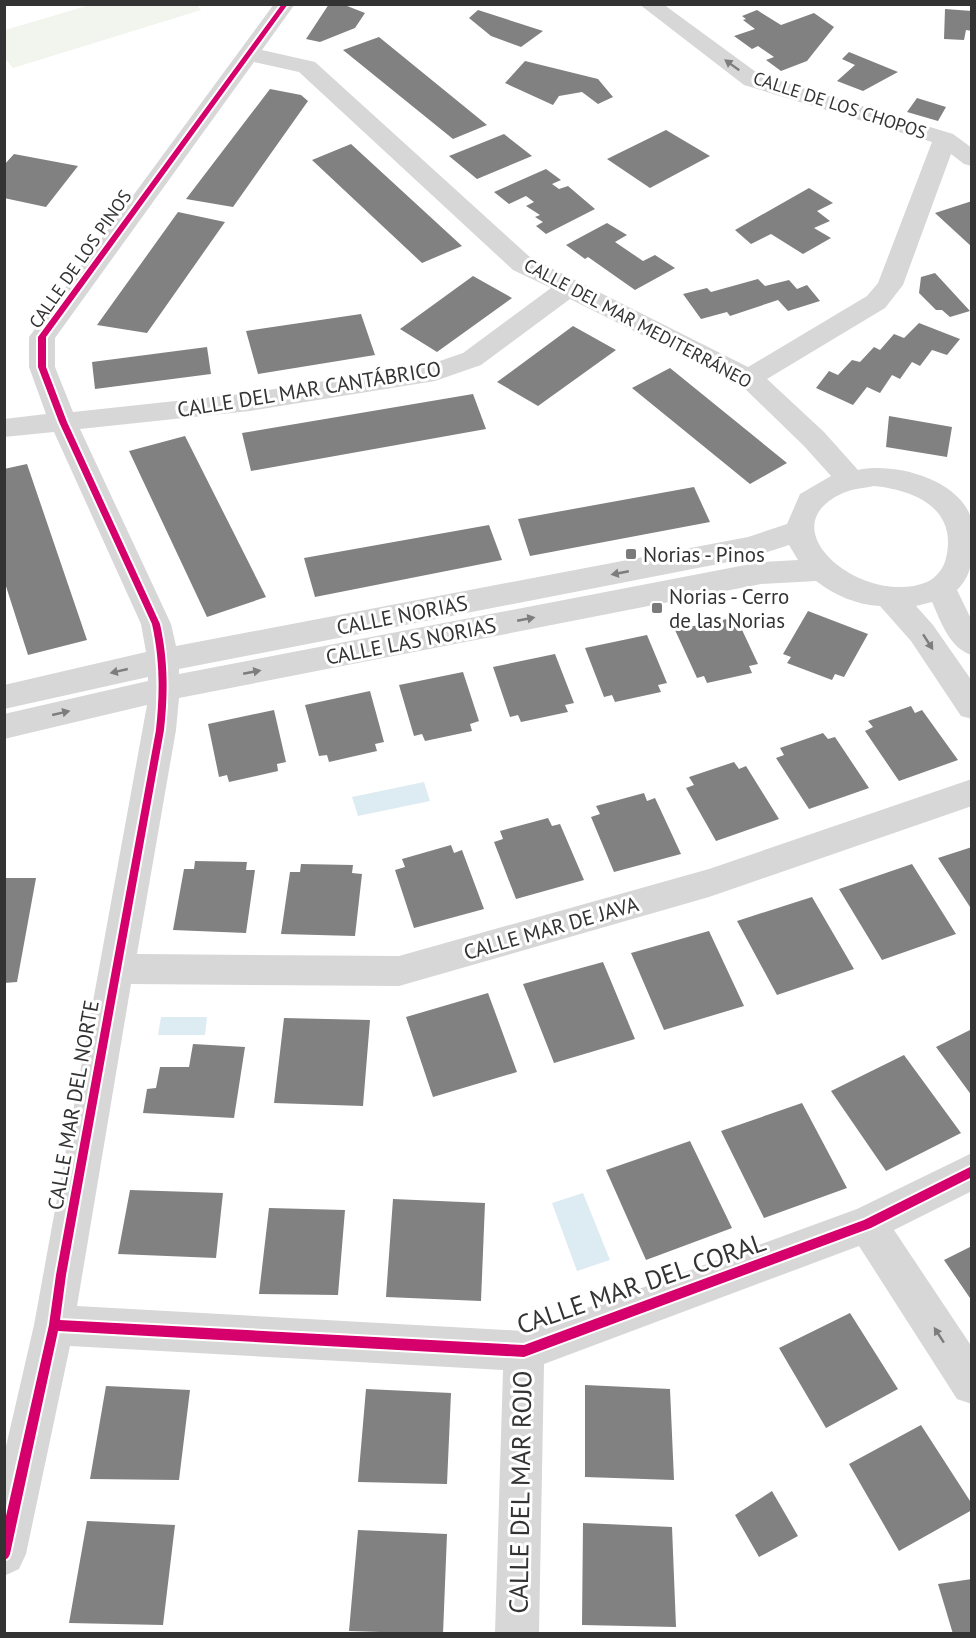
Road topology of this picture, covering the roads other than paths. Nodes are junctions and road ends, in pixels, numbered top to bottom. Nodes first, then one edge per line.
1 (285, 4) edge
2 (649, 4) edge
3 (249, 54) junction
4 (945, 139) junction
5 (972, 159) edge
6 (568, 288) junction
7 (749, 378) junction
8 (63, 422) junction
9 (4, 428) edge
10 (849, 478) junction
11 (967, 517) edge
12 (799, 531) junction
13 (820, 570) junction
14 (941, 588) junction
15 (890, 598) junction
16 (972, 644) edge
17 (165, 674) junction
18 (4, 697) edge
19 (972, 707) edge
20 (4, 727) edge
21 (972, 792) edge
22 (115, 969) junction
23 (972, 1171) edge
24 (867, 1224) junction
25 (54, 1325) junction
26 (524, 1351) junction
27 (972, 1384) edge
28 (4, 1554) edge
29 (517, 1634) edge

1 - 3 street, CALLE DE LOS PINOS
4 -> 2 street, CALLE DE LOS CHOPOS
3 - 6 street, CALLE DEL MAR MEDITERRÁNEO
3 - 8 street, CALLE DE LOS PINOS
4 - 5 street, CALLE DE LOS CHOPOS
4 - 7 street
6 - 7 street, CALLE DEL MAR MEDITERRÁNEO
6 - 8 street, CALLE DEL MAR CANTÁBRICO
7 - 10 street, CALLE DEL MAR MEDITERRÁNEO
8 - 9 street, CALLE DEL MAR CANTÁBRICO
8 - 17 street, CALLE DE LOS PINOS
10 - 11 street
10 - 12 street
11 - 14 street
12 - 13 street
12 -> 17 street, CALLE NORIAS
13 - 15 street
17 -> 13 street, CALLE LAS NORIAS
14 - 15 street
14 - 16 street
15 -> 19 street
17 -> 18 street, CALLE NORIAS
20 -> 17 street, CALLE LAS NORIAS
17 - 22 street, CALLE MAR DEL NORTE
21 - 22 street, CALLE MAR DE JAVA
22 - 25 street, CALLE MAR DEL NORTE
23 - 24 street, CALLE MAR DEL CORAL
24 - 26 street, CALLE MAR DEL CORAL
27 -> 24 street
25 - 26 street, CALLE MAR DEL CORAL
25 - 28 street, CALLE MAR DEL NORTE
26 - 29 street, CALLE DEL MAR ROJO

